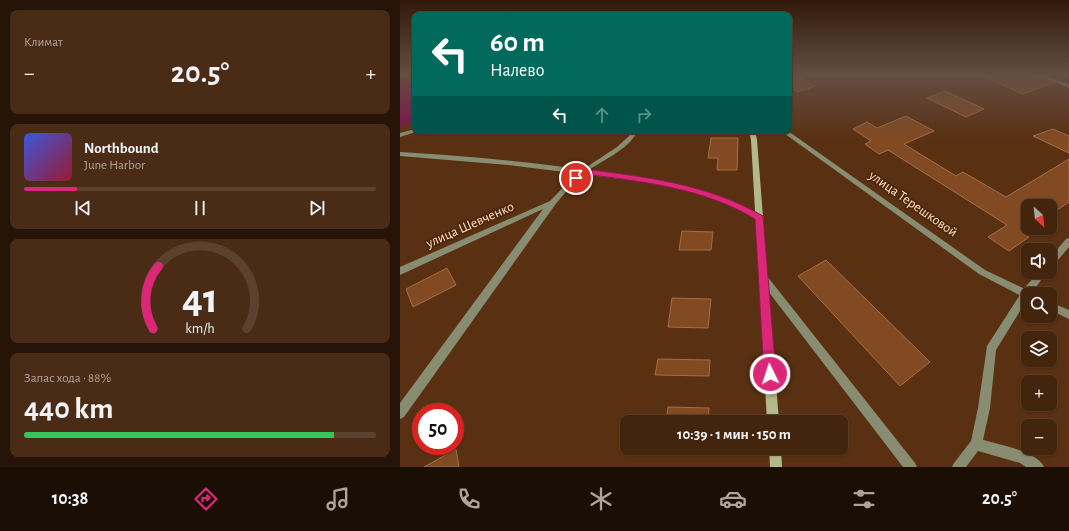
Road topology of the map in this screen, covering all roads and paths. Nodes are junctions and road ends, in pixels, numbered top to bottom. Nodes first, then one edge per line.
1 (412, 132) edge
2 (632, 134) edge
3 (753, 134) edge
4 (788, 134) edge
5 (400, 135) edge
6 (400, 154) edge
7 (584, 171) junction
8 (552, 203) junction
9 (760, 218) junction
10 (1069, 241) edge
11 (1057, 256) edge
12 (400, 271) edge
13 (764, 279) junction
14 (1021, 291) edge
15 (1021, 303) edge
16 (1057, 309) edge
17 (1069, 315) edge
18 (400, 413) edge
19 (773, 415) edge
20 (976, 444) junction
21 (775, 455) edge
22 (776, 467) edge
23 (910, 467) edge
24 (958, 467) edge
25 (1038, 467) edge

1 - 5 street
2 - 7 street
3 - 9 main road
4 - 14 street, улица Терешковой
6 - 7 street
7 - 8 street
7 - 9 street
8 - 12 street, улица Шевченко
8 - 18 street
9 - 13 main road
10 - 11 street
13 - 19 main road
13 - 23 street
15 - 20 street
16 - 17 street
20 - 24 street
20 - 25 street
21 - 22 main road

